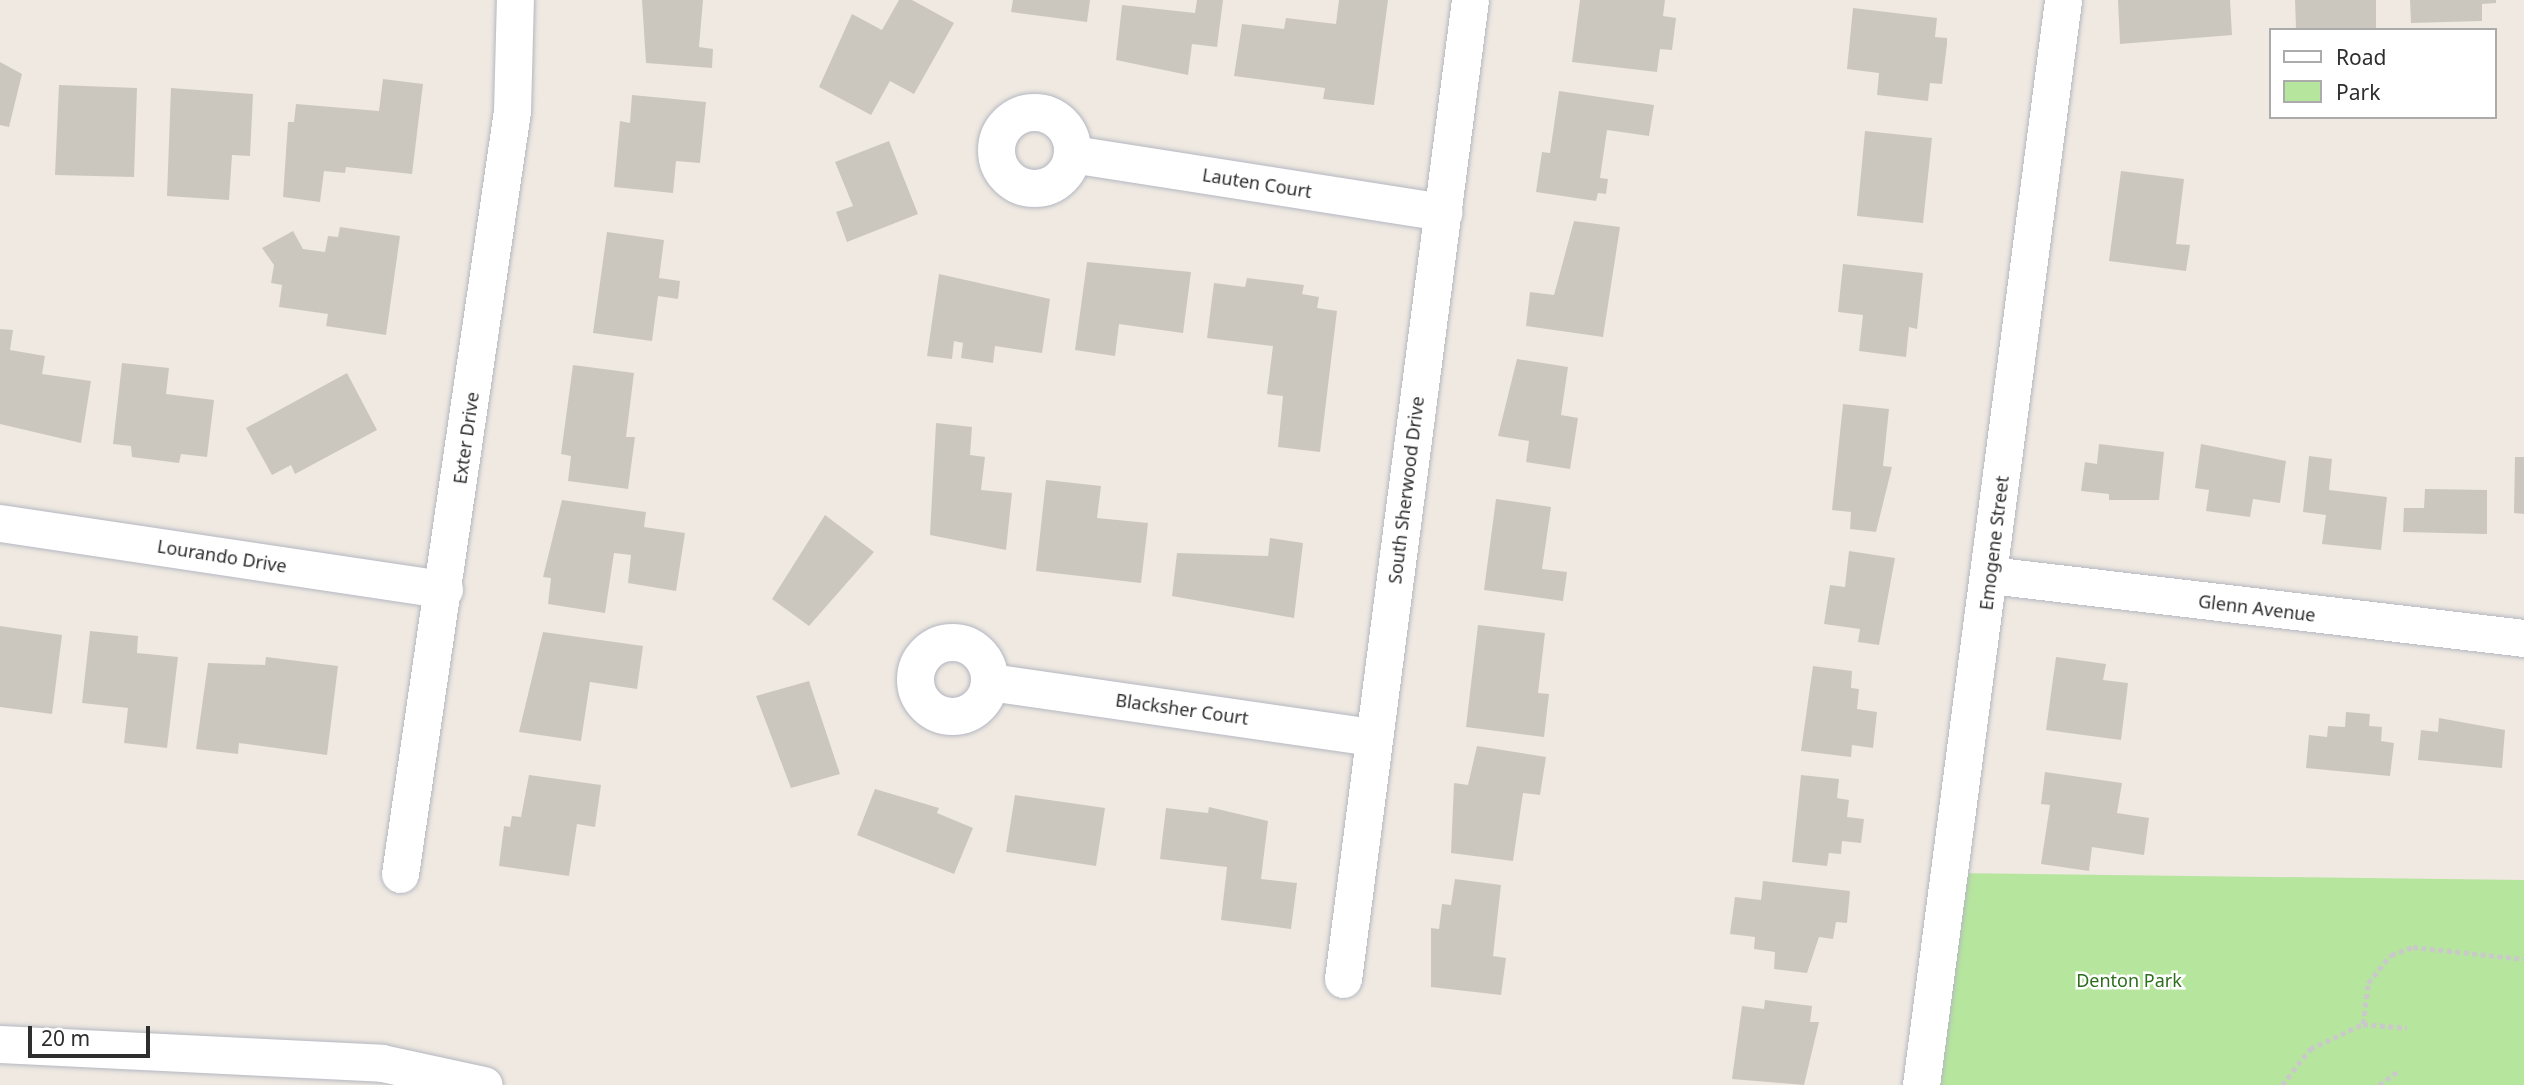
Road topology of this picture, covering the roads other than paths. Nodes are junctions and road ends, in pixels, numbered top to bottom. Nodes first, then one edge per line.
1 (515, 0) edge
2 (1470, 0) edge
3 (2063, 0) edge
4 (1072, 154) dead end
5 (1443, 212) junction
6 (0, 523) edge
7 (1990, 575) junction
8 (444, 589) junction
9 (2524, 638) edge
10 (990, 682) dead end
11 (1374, 737) junction
12 (400, 874) dead end
13 (1343, 979) dead end
14 (0, 1044) edge
15 (484, 1085) edge
16 (1921, 1085) edge

1 - 8 street, Exter Drive
2 - 5 street, South Sherwood Drive
3 - 7 street, Emogene Street
4 - 5 street, Lauten Court
5 - 11 street, South Sherwood Drive
6 - 8 street, Lourando Drive
7 - 9 street, Glenn Avenue
7 - 16 street, Emogene Street
8 - 12 street, Exter Drive
10 - 11 street, Blacksher Court
11 - 13 street, South Sherwood Drive
14 - 15 street

